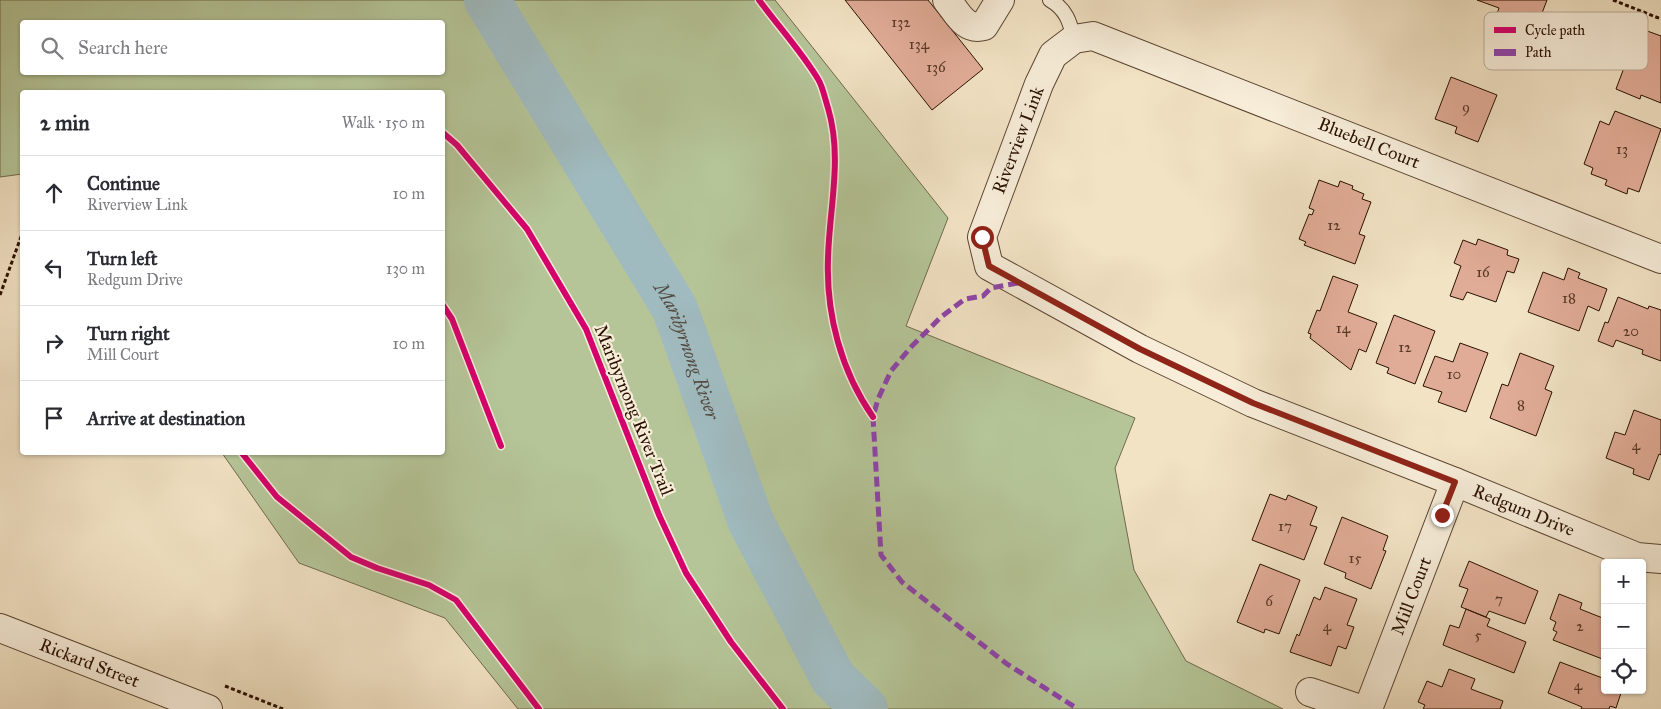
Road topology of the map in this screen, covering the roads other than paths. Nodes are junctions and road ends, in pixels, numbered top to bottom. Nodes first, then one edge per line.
1 (947, 0) edge
2 (1000, 0) edge
3 (1050, 0) edge
4 (1074, 39) junction
5 (984, 253) joint
6 (1661, 260) edge
7 (1455, 482) junction
8 (1649, 558) edge
9 (1661, 579) edge
10 (0, 628) edge
11 (1310, 692) dead end
12 (208, 709) edge
13 (1360, 709) edge
14 (1368, 709) edge

1 - 2 street
3 - 4 lane
4 - 5 street, Riverview Link
4 - 6 street, Bluebell Court
5 - 7 street, Redgum Drive
7 - 8 street, Redgum Drive
7 - 14 street, Mill Court
8 - 9 street, Redgum Drive
10 - 12 street, Rickard Street
11 - 13 street

